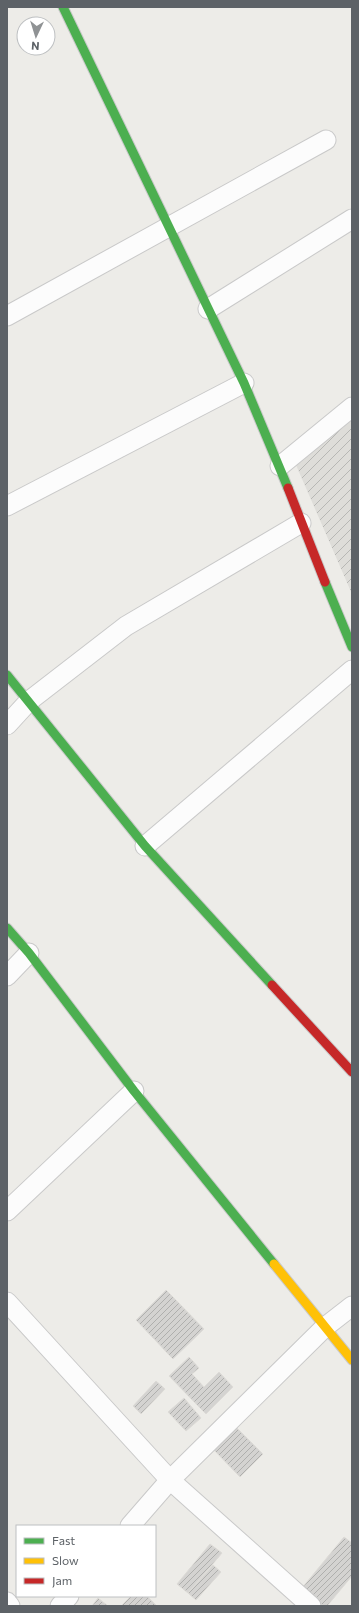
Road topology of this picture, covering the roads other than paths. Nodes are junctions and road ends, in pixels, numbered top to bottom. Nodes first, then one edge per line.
1 (63, 7) edge
2 (326, 140) dead end
3 (352, 219) edge
4 (168, 227) junction
5 (208, 309) junction
6 (7, 316) edge
7 (244, 383) junction
8 (352, 407) edge
9 (280, 466) junction
10 (7, 506) edge
11 (301, 523) junction
12 (352, 647) edge
13 (352, 670) edge
14 (7, 675) edge
15 (29, 701) junction
16 (7, 725) edge
17 (145, 846) junction
18 (7, 928) edge
19 (29, 953) junction
20 (7, 976) edge
21 (352, 1072) edge
22 (134, 1091) junction
23 (7, 1211) edge
24 (7, 1302) edge
25 (352, 1306) edge
26 (325, 1327) junction
27 (352, 1360) edge
28 (170, 1480) junction
29 (131, 1525) edge
30 (68, 1597) edge
31 (7, 1602) edge
32 (10, 1606) edge
33 (60, 1606) edge
34 (311, 1606) edge

1 - 4 street
2 - 4 street
3 - 5 street
4 - 5 street
4 - 6 street
5 - 7 street
7 - 9 street
7 - 10 street
8 - 9 street
9 - 11 street
11 - 12 street
11 - 15 street
13 - 17 street
14 - 15 street
15 - 16 street
15 - 17 street
17 - 21 street
18 - 19 street
19 - 20 street
19 - 22 street
22 - 23 street
22 - 26 street
24 - 28 street
25 - 26 street
26 - 27 street
26 - 28 street
28 - 29 street
28 - 34 street
30 - 33 street
31 - 32 street

